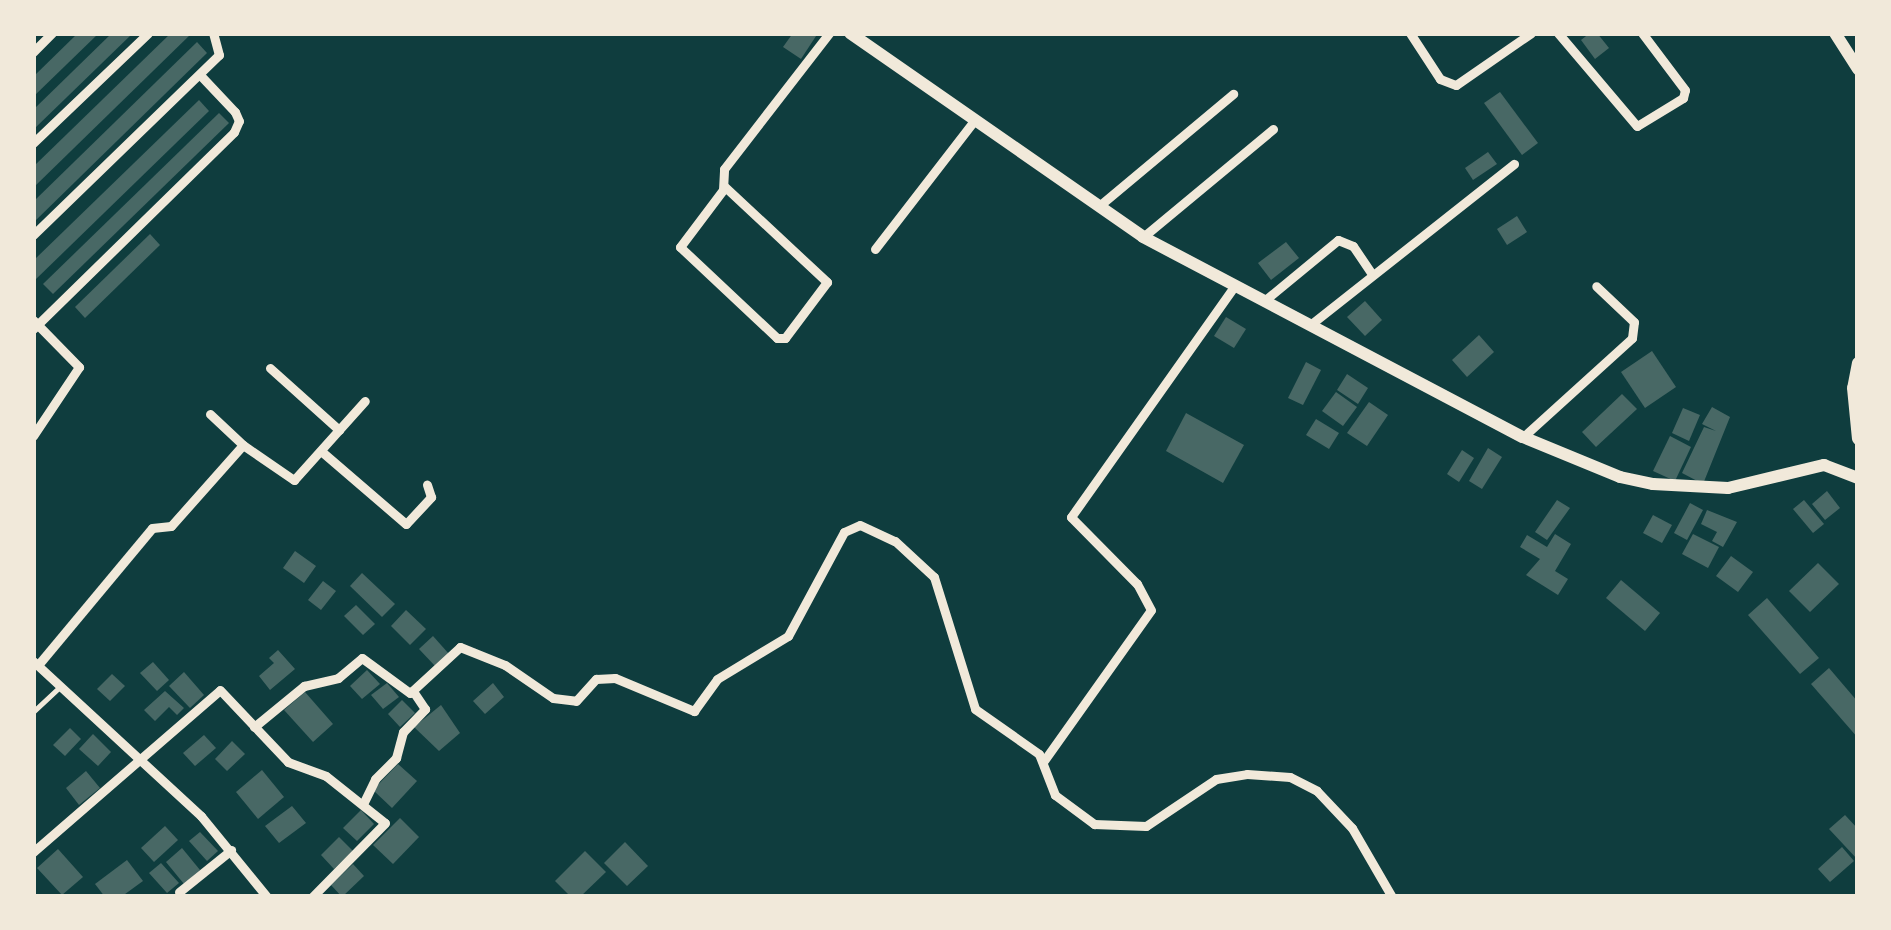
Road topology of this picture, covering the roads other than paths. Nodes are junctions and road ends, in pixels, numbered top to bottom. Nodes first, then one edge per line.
1 (52, 33) edge
2 (148, 33) edge
3 (213, 33) edge
4 (829, 33) edge
5 (850, 33) edge
6 (1531, 33) edge
7 (1558, 33) edge
8 (1642, 33) edge
9 (1835, 33) edge
10 (1415, 35) edge
11 (33, 52) edge
12 (1858, 68) edge
13 (200, 76) junction
14 (1233, 94) dead end
15 (974, 121) junction
16 (1273, 129) dead end
17 (33, 143) edge
18 (1514, 164) dead end
19 (724, 186) junction
20 (1099, 206) junction
21 (33, 235) edge
22 (1143, 237) junction
23 (875, 249) dead end
24 (1371, 273) junction
25 (1235, 285) junction
26 (1597, 286) dead end
27 (1264, 301) junction
28 (34, 324) edge
29 (1310, 325) junction
30 (1858, 363) edge
31 (270, 368) dead end
32 (365, 401) dead end
33 (210, 414) dead end
34 (339, 430) junction
35 (33, 436) edge
36 (1523, 437) junction
37 (1858, 439) edge
38 (243, 445) junction
39 (321, 451) junction
40 (1858, 478) edge
41 (427, 485) dead end
42 (36, 663) edge
43 (61, 686) junction
44 (413, 691) junction
45 (33, 712) edge
46 (254, 727) junction
47 (140, 760) junction
48 (1043, 762) junction
49 (364, 802) junction
50 (231, 850) junction
51 (33, 852) edge
52 (179, 892) dead end
53 (266, 897) edge
54 (312, 897) edge
55 (1392, 897) edge

1 - 11 street
2 - 17 street
3 - 13 street
4 - 19 street
5 - 15 street
6 - 10 street
7 - 8 street
9 - 12 street
13 - 21 street
13 - 28 street
14 - 20 street
15 - 20 street
15 - 23 street
16 - 22 street
18 - 24 street
19 - 19 street
20 - 22 street
22 - 25 street
24 - 27 street
24 - 29 street
25 - 27 street
25 - 48 street
26 - 36 street
27 - 29 street
28 - 35 street
29 - 36 street
30 - 37 street
31 - 34 street
32 - 34 street
33 - 38 street
34 - 39 street
36 - 40 street
38 - 39 street
38 - 42 street
39 - 41 street
42 - 43 street
43 - 45 lane
43 - 47 street
44 - 46 street
44 - 48 street
44 - 49 street
46 - 47 street
46 - 49 street
47 - 50 street
47 - 51 street
48 - 55 street
49 - 54 street
50 - 52 street
50 - 53 street

